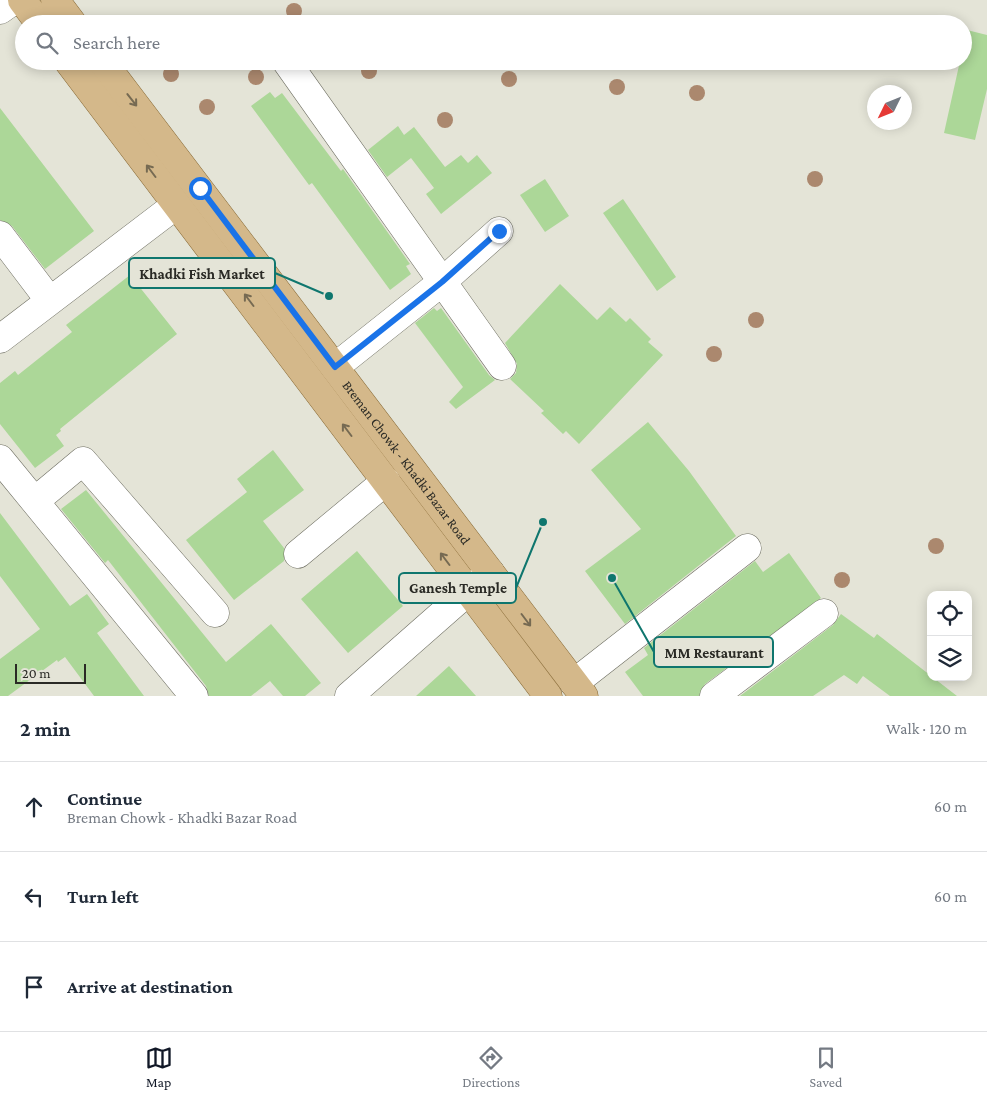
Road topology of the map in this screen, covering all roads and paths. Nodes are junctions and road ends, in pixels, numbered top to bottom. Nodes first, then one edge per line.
1 (14, 0) edge
2 (22, 0) edge
3 (55, 0) edge
4 (0, 10) edge
5 (33, 15) edge
6 (66, 15) edge
7 (75, 70) edge
8 (109, 70) edge
9 (292, 70) edge
10 (176, 205) junction
11 (499, 231) dead end
12 (0, 236) edge
13 (442, 282) junction
14 (50, 301) junction
15 (0, 339) edge
16 (502, 366) dead end
17 (335, 367) junction
18 (0, 459) edge
19 (386, 481) junction
20 (35, 501) junction
21 (298, 554) dead end
22 (747, 560) dead end
23 (490, 572) junction
24 (469, 592) junction
25 (824, 613) dead end
26 (214, 614) dead end
27 (580, 691) edge
28 (194, 696) edge
29 (349, 696) edge
30 (548, 696) edge
31 (714, 696) edge

1 - 4 street
2 - 5 main road
3 - 6 main road
10 -> 7 main road, Breman Chowk - Khadki Bazar Road
8 -> 17 main road, Breman Chowk - Khadki Bazar Road
9 - 13 street
10 - 14 street
19 -> 10 main road, Breman Chowk - Khadki Bazar Road
11 - 13 street
12 - 14 street
13 - 16 street
13 - 17 street
14 - 15 street
17 - 23 main road, Breman Chowk - Khadki Bazar Road
18 - 20 street
19 - 21 street
24 -> 19 main road, Breman Chowk - Khadki Bazar Road
20 - 26 street
20 - 28 street
22 - 27 street
23 - 24 street
23 -> 27 main road, Breman Chowk - Khadki Bazar Road
24 - 29 street
24 - 30 main road, Breman Chowk - Khadki Bazar Road
25 - 31 street

